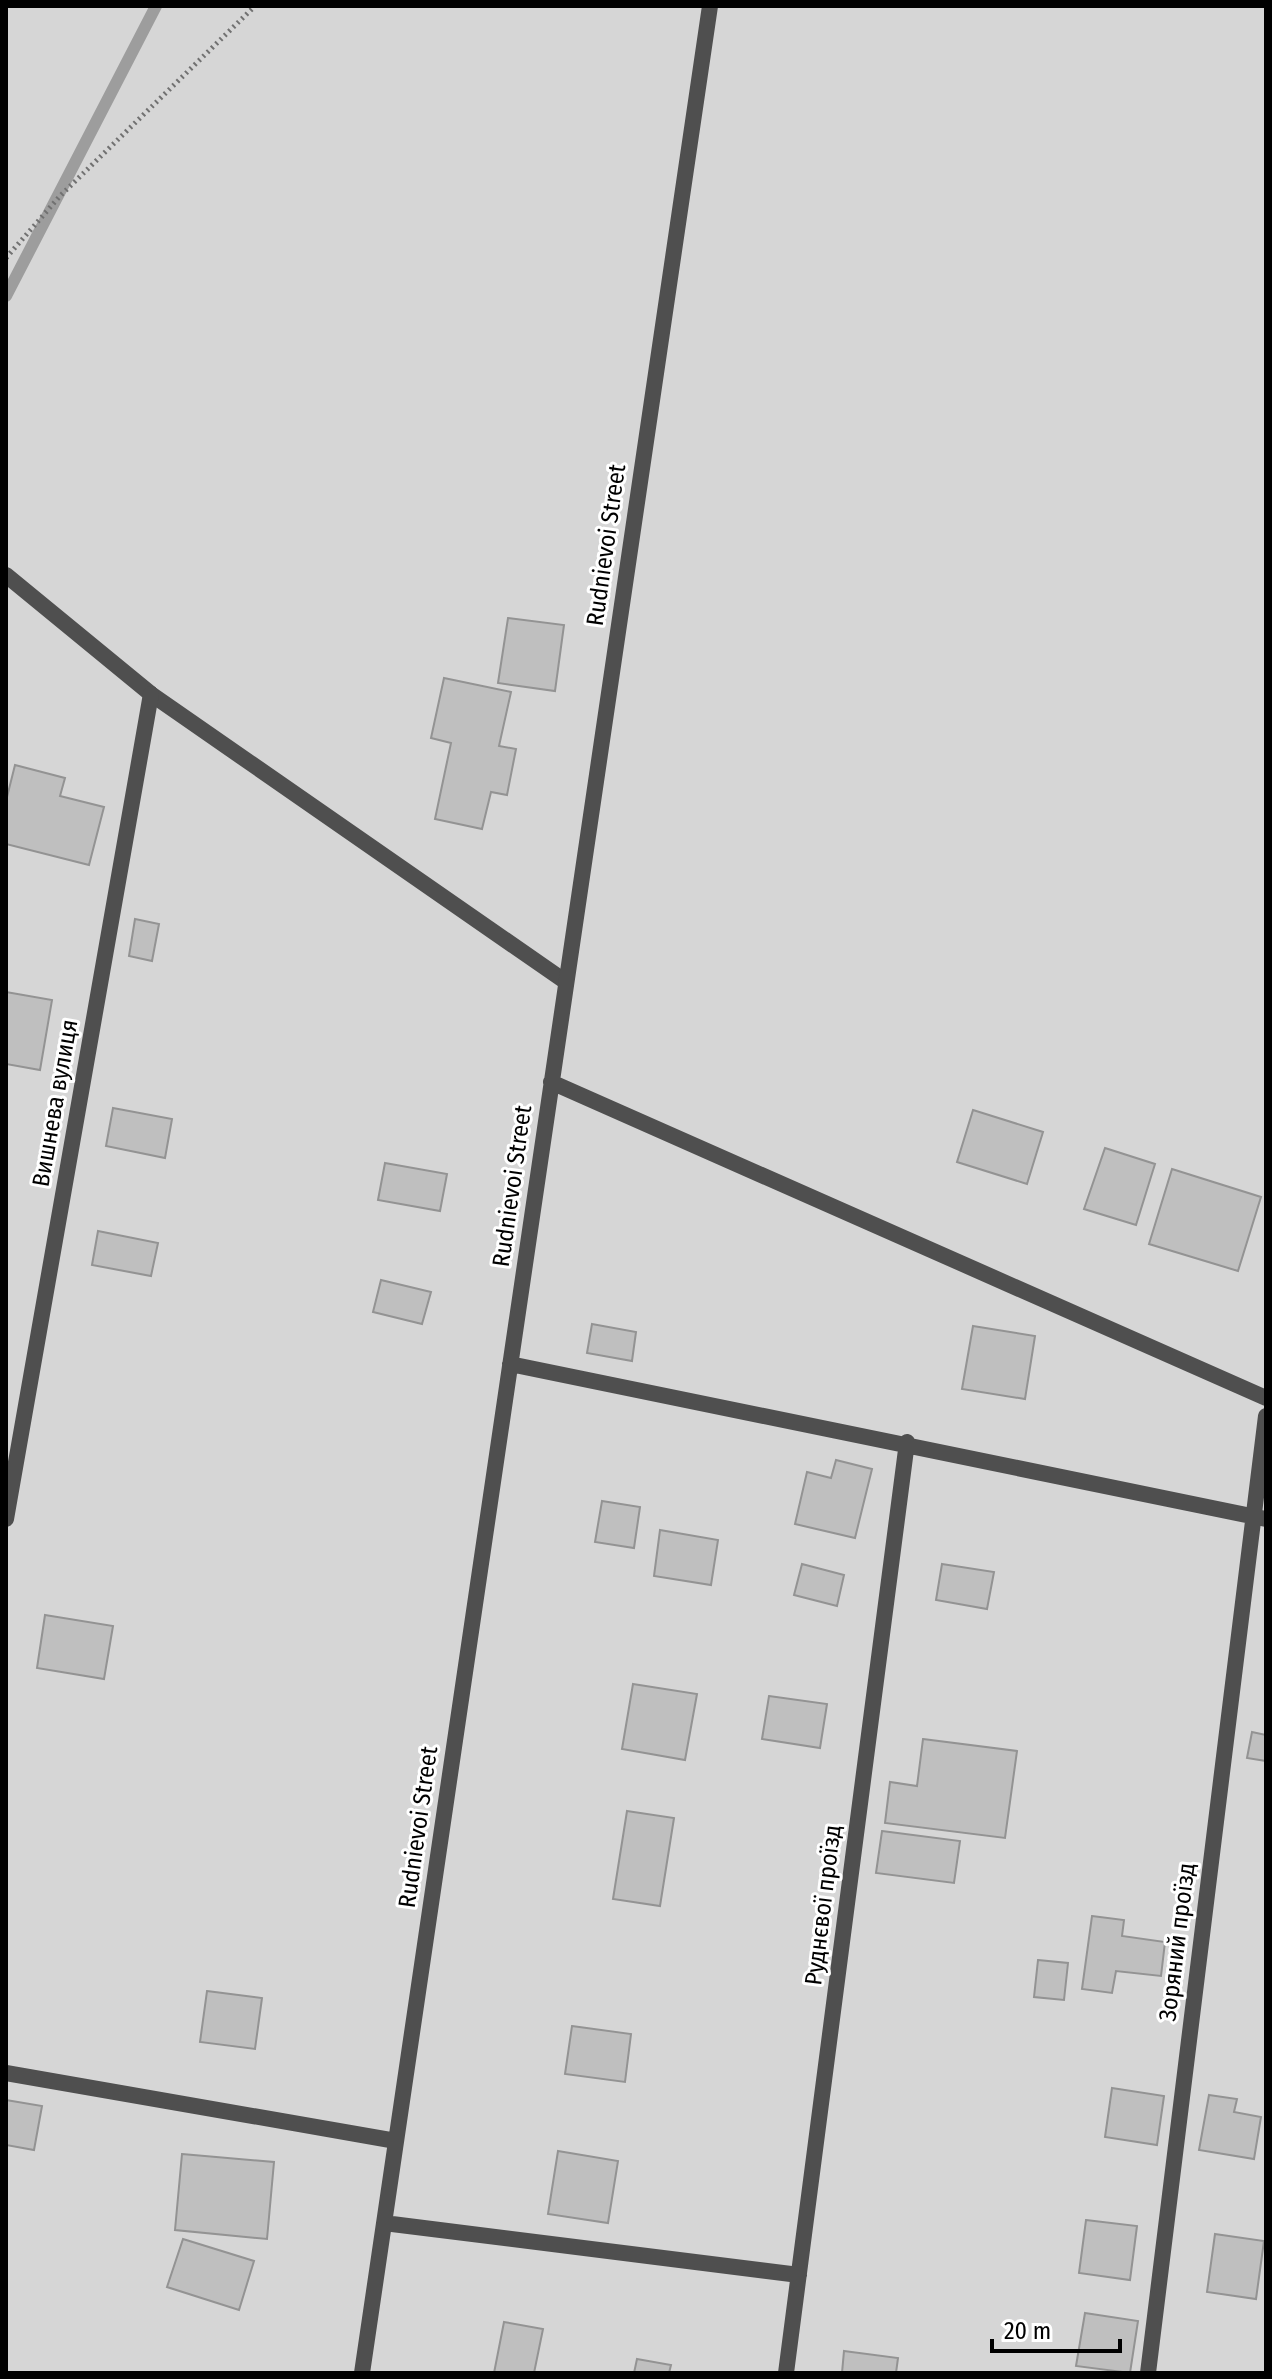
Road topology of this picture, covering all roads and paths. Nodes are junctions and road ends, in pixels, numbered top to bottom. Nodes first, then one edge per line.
1 (255, 6) edge
2 (710, 6) edge
3 (6, 258) edge
4 (6, 575) edge
5 (151, 694) junction
6 (566, 982) junction
7 (551, 1082) junction
8 (510, 1364) junction
9 (1266, 1398) edge
10 (1266, 1416) edge
11 (907, 1442) junction
12 (1260, 1517) edge
13 (6, 1519) edge
14 (6, 2073) edge
15 (396, 2141) junction
16 (384, 2223) junction
17 (799, 2275) junction
18 (362, 2373) edge
19 (786, 2373) edge
20 (1148, 2373) edge

1 - 3 path
2 - 6 street, Rudnievoi Street
4 - 5 street
5 - 6 street
5 - 13 street, Вишнева вулиця
6 - 7 street, Rudnievoi Street
7 - 8 street, Rudnievoi Street
7 - 9 street
8 - 11 street
8 - 15 street, Rudnievoi Street
10 - 12 street, Зоряний проїзд
11 - 12 street
11 - 17 street, Руднєвої проїзд
12 - 20 street, Зоряний проїзд
14 - 15 street
15 - 16 street, Rudnievoi Street
16 - 17 street
16 - 18 street, Rudnievoi Street
17 - 19 street, Руднєвої проїзд

